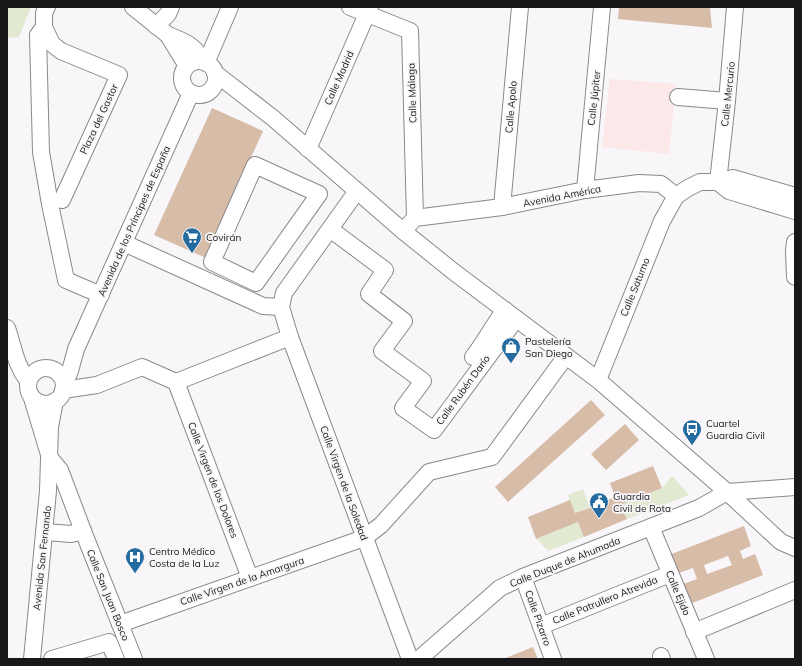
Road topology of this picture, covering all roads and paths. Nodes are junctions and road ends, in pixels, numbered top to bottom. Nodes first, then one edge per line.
1 (47, 7) edge
2 (134, 7) edge
3 (171, 7) edge
4 (230, 7) edge
5 (350, 7) edge
6 (520, 7) edge
7 (602, 7) edge
8 (736, 7) edge
9 (368, 10) edge
10 (44, 27) junction
11 (162, 30) junction
12 (202, 66) junction
13 (209, 92) junction
14 (191, 93) junction
15 (678, 97) dead end
16 (250, 100) junction
17 (728, 101) junction
18 (308, 149) junction
19 (718, 182) junction
20 (584, 190) junction
21 (357, 191) junction
22 (318, 194) joint
23 (676, 196) junction
24 (795, 196) edge
25 (62, 200) dead end
26 (502, 207) junction
27 (795, 211) edge
28 (415, 218) junction
29 (330, 229) junction
30 (403, 232) junction
31 (795, 242) edge
32 (124, 243) junction
33 (795, 277) edge
34 (101, 295) junction
35 (281, 307) junction
36 (510, 314) junction
37 (7, 328) edge
38 (290, 337) junction
39 (14, 348) junction
40 (76, 349) junction
41 (566, 356) junction
42 (44, 368) junction
43 (598, 380) junction
44 (28, 381) junction
45 (176, 382) junction
46 (61, 392) junction
47 (445, 396) dead end
48 (32, 398) junction
49 (50, 458) junction
50 (795, 487) edge
51 (727, 492) junction
52 (651, 527) junction
53 (83, 531) junction
54 (45, 532) junction
55 (364, 538) junction
56 (795, 548) edge
57 (670, 574) junction
58 (523, 577) junction
59 (250, 578) junction
60 (795, 590) edge
61 (120, 624) junction
62 (541, 626) junction
63 (694, 632) junction
64 (126, 640) junction
65 (110, 644) junction
66 (32, 659) edge
67 (52, 659) edge
68 (61, 659) edge
69 (116, 659) edge
70 (134, 659) edge
71 (410, 659) edge
72 (419, 659) edge
73 (553, 659) edge
74 (706, 659) edge

1 - 10 street
2 - 11 street
3 - 11 street
4 - 12 street
5 - 9 street, Calle Málaga
6 - 26 street, Calle Apolo
7 - 20 street, Calle Júpiter
8 - 17 street, Calle Mercurio
9 - 18 street, Calle Madrid
9 - 28 street, Calle Málaga
10 - 25 street, Plaza del Gastor
10 - 34 street
11 - 12 street
12 - 13 street
12 - 14 street
12 - 16 street
13 - 14 street
13 - 16 street
14 - 32 street, Avenida de los Príncipes de España
15 - 17 street
16 - 18 street
17 - 19 street, Calle Mercurio
18 - 21 street
19 - 23 street
19 - 24 street
19 - 27 street
20 - 23 street, Avenida América
20 - 26 street, Avenida América
21 - 29 street
21 - 30 street
22 - 22 street
23 - 43 street, Calle Saturno
26 - 28 street, Avenida América
28 - 30 street
29 - 35 street
29 - 36 street, Calle Rubén Darío
30 - 36 street
31 - 33 street
32 - 34 street, Avenida de los Príncipes de España
32 - 35 street
34 - 40 street, Avenida de los Príncipes de España
35 - 38 street, Calle Virgen de la Soledad
36 - 41 street
36 - 47 street, Calle Rubén Darío
37 - 39 street
38 - 45 street
38 - 55 street, Calle Virgen de la Soledad
39 - 42 street
39 - 44 street
40 - 42 street
40 - 46 street, Avenida de los Príncipes de España
41 - 43 street
41 - 55 street
42 - 44 street
42 - 46 street
43 - 51 street
44 - 48 street
45 - 46 street
45 - 59 street, Calle Virgen de los Dolores
46 - 48 street
46 - 49 street, Avenida San Fernando
48 - 49 street, Avenida San Fernando
49 - 53 street, Calle San Juan Bosco
49 - 54 street, Avenida San Fernando
50 - 51 street
51 - 52 street, Calle Duque de Ahumada
51 - 56 street
52 - 57 street, Calle Ejido
52 - 58 street, Calle Duque de Ahumada
53 - 54 street
53 - 61 street, Calle San Juan Bosco
54 - 66 street, Avenida San Fernando
55 - 59 street, Calle Virgen de la Amargura
55 - 71 street, Calle Virgen de la Soledad
57 - 62 street, Calle Patrullero Atrevida
57 - 63 street, Calle Ejido
58 - 62 street, Calle Pizarro
58 - 72 street, Calle Duque de Ahumada
59 - 61 street, Calle Virgen de la Amargura
60 - 63 street
61 - 64 street, Calle San Juan Bosco
62 - 73 street, Calle Pizarro
63 - 74 street, Calle Ejido
64 - 65 street
64 - 70 street, Calle San Juan Bosco
65 - 67 street
65 - 68 street
65 - 69 street

